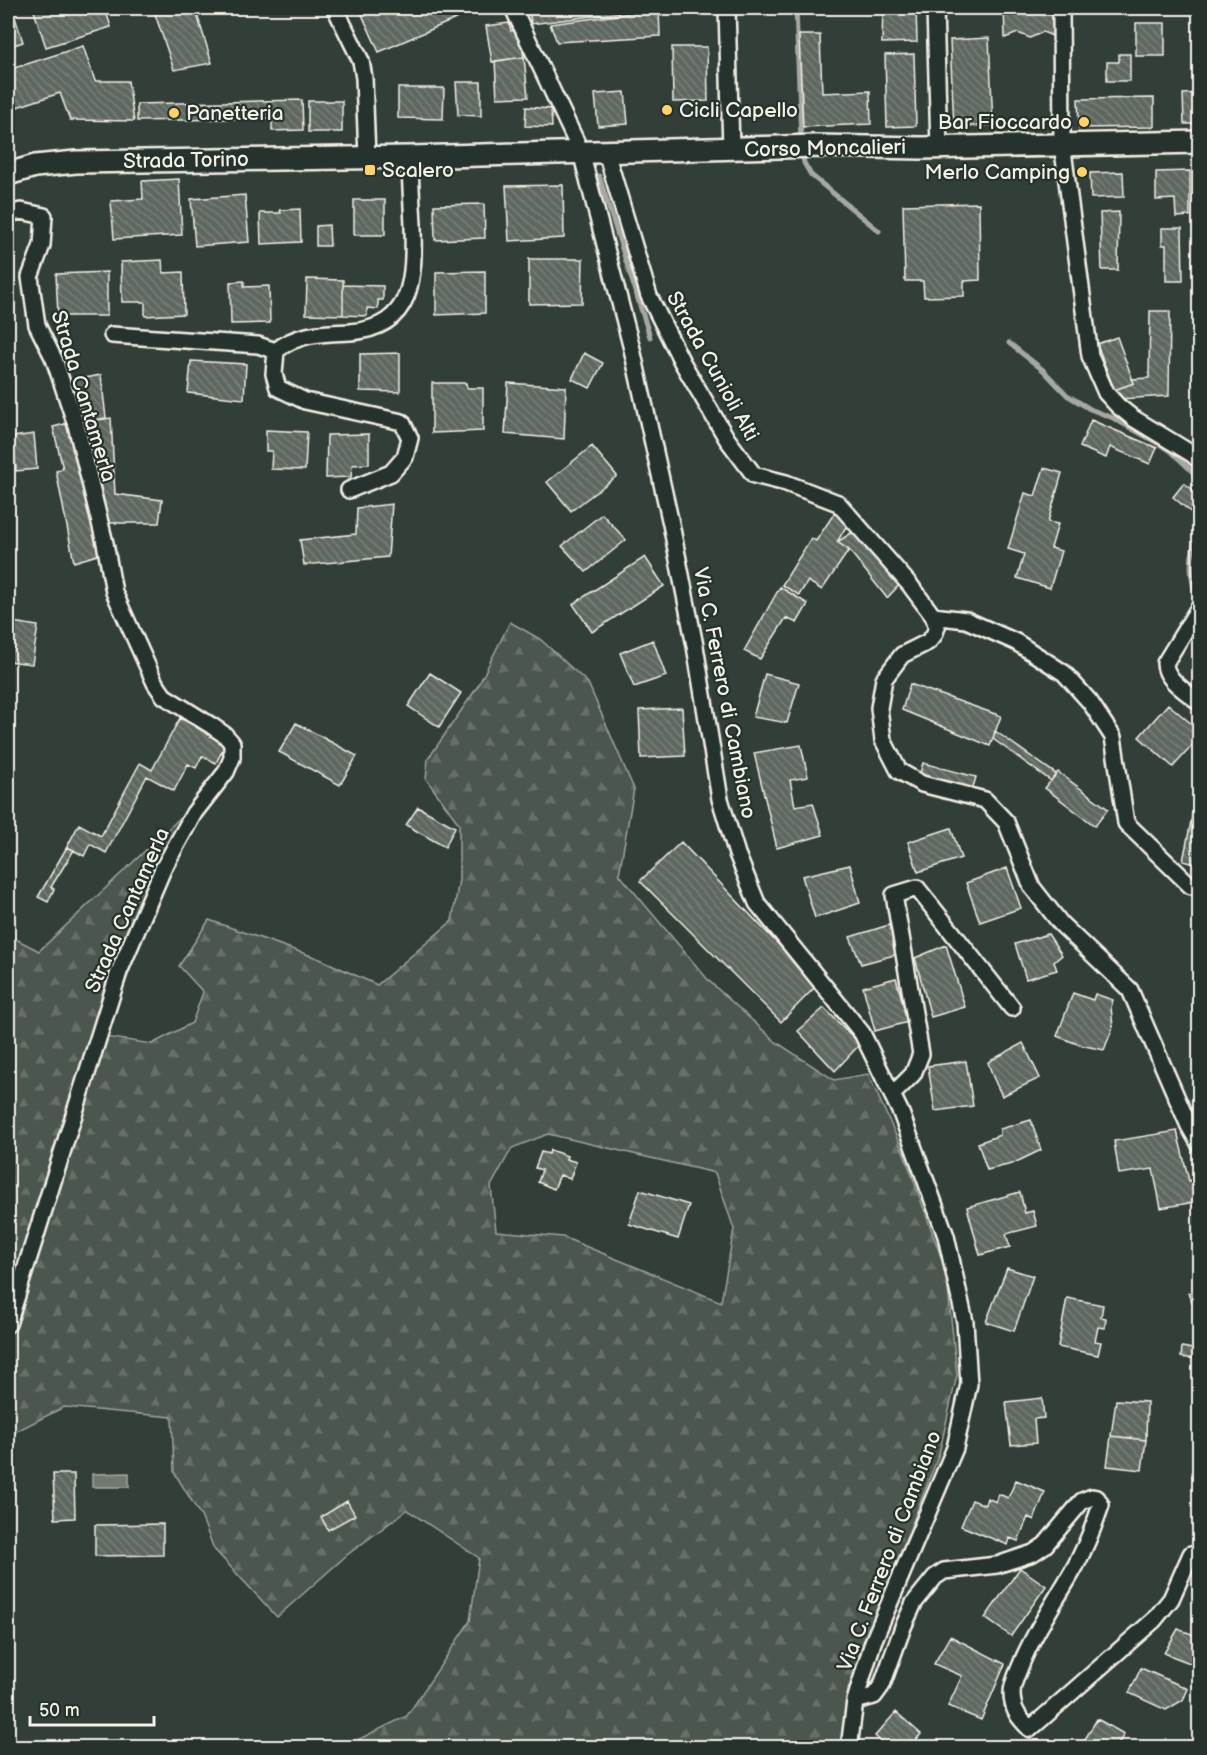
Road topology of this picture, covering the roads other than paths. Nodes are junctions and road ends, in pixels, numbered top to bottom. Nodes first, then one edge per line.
1 (335, 8) edge
2 (513, 8) edge
3 (727, 8) edge
4 (936, 8) edge
5 (1061, 8) edge
6 (1200, 142) edge
7 (1062, 143) junction
8 (939, 147) junction
9 (731, 149) junction
10 (581, 152) junction
11 (606, 152) junction
12 (367, 157) junction
13 (410, 157) junction
14 (8, 174) edge
15 (8, 214) edge
16 (112, 335) dead end
17 (276, 351) junction
18 (1200, 461) edge
19 (349, 490) dead end
20 (1200, 606) edge
21 (933, 616) junction
22 (1200, 703) edge
23 (1191, 886) dead end
24 (1011, 1008) dead end
25 (892, 1095) junction
26 (1200, 1145) edge
27 (8, 1324) edge
28 (1191, 1554) dead end
29 (855, 1701) junction
30 (849, 1748) edge

1 - 12 street
2 - 10 street
3 - 9 street, Corso Moncalieri
4 - 8 street
5 - 7 street
6 - 7 main road, Corso Moncalieri
7 - 8 main road, Corso Moncalieri
7 - 18 street
8 - 9 main road, Corso Moncalieri
9 - 11 main road, Corso Moncalieri
10 - 11 main road, Strada Torino
10 - 13 main road, Strada Torino
10 - 25 street, Via C. Ferrero di Cambiano
11 - 21 street, Strada Cunioli Alti
12 - 13 main road, Strada Torino
12 - 14 main road, Strada Torino
13 - 17 street
15 - 27 street, Strada Cantamerla
16 - 17 street
17 - 19 street
20 - 22 street
21 - 23 street
21 - 26 street
24 - 25 street
25 - 29 street, Via C. Ferrero di Cambiano
28 - 29 street
29 - 30 street, Via C. Ferrero di Cambiano

